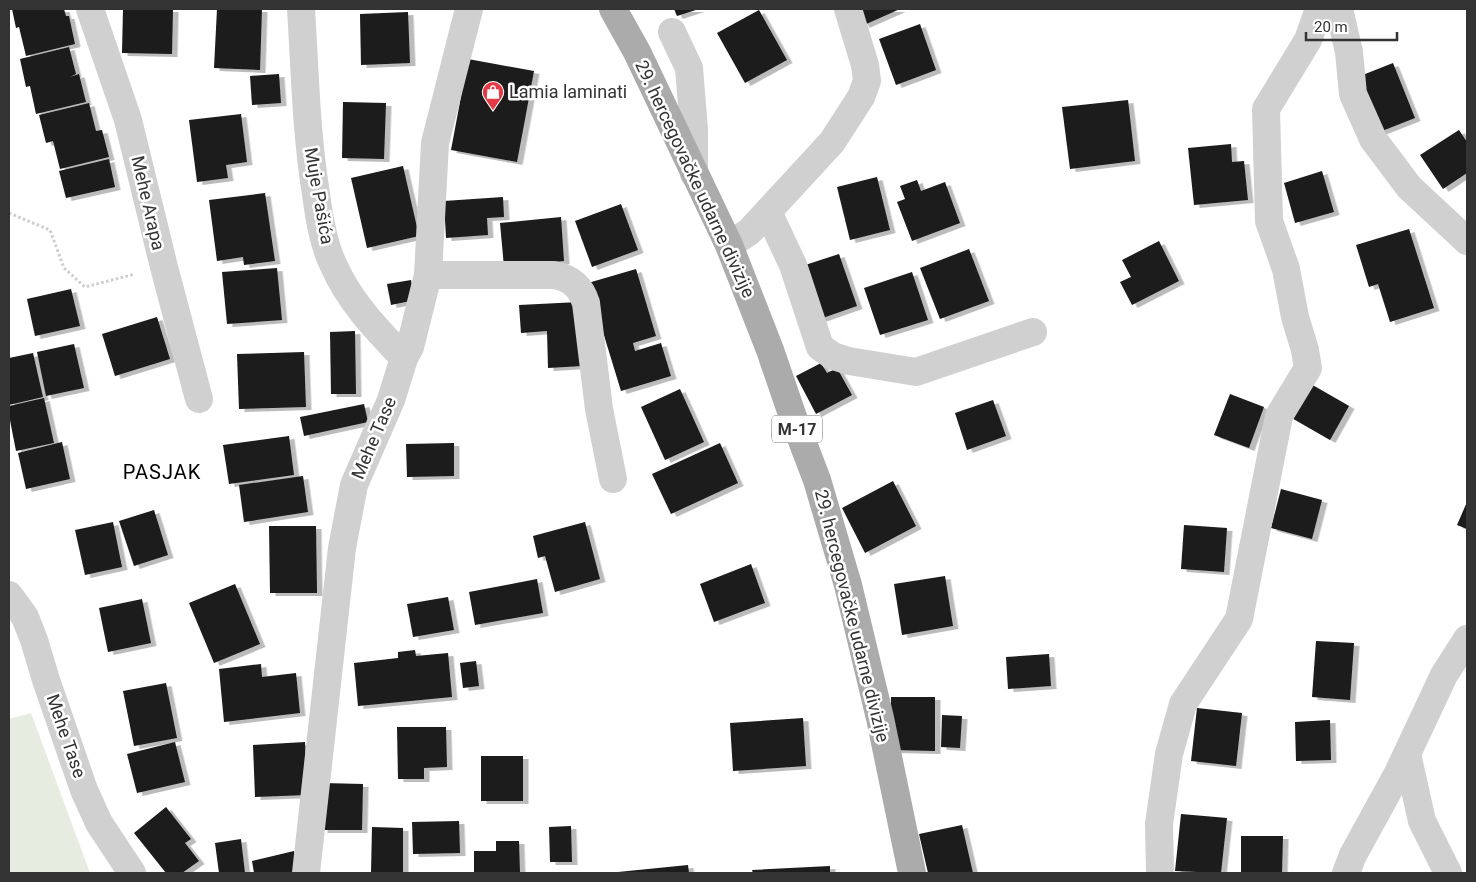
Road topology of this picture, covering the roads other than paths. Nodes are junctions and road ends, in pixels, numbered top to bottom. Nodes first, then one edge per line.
1 (90, 9) edge
2 (301, 9) edge
3 (469, 9) edge
4 (613, 9) edge
5 (848, 9) edge
6 (1319, 9) edge
7 (1339, 9) edge
8 (672, 32) dead end
9 (694, 174) junction
10 (768, 212) junction
11 (1467, 241) edge
12 (729, 245) junction
13 (428, 275) junction
14 (1033, 332) dead end
15 (404, 358) junction
16 (199, 399) dead end
17 (613, 479) dead end
18 (9, 595) edge
19 (1467, 639) edge
20 (1406, 754) junction
21 (132, 873) edge
22 (306, 873) edge
23 (912, 873) edge
24 (1160, 873) edge
25 (1346, 873) edge
26 (1448, 873) edge

1 - 16 street, Mehe Arapa
2 - 15 street, Muje Pašića
3 - 13 street, Mehe Tase
4 - 9 main road, 29. hercegovačke udarne divizije / M-17
5 - 10 street
6 - 24 street
7 - 11 street
8 - 9 street
9 - 12 main road, 29. hercegovačke udarne divizije / M-17
10 - 12 street
10 - 14 street
12 - 23 main road, 29. hercegovačke udarne divizije / M-17
13 - 15 street, Mehe Tase
13 - 17 street
15 - 22 street, Mehe Tase
18 - 21 street, Mehe Tase
19 - 20 street
20 - 25 street
20 - 26 street

